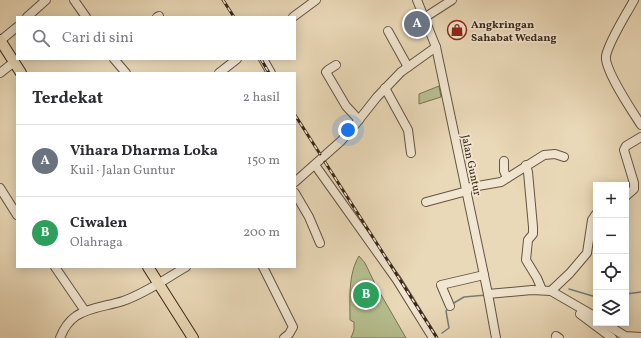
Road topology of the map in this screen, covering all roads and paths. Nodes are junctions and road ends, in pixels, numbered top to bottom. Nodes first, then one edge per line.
1 (46, 0) edge
2 (74, 0) edge
3 (316, 0) edge
4 (417, 0) edge
5 (452, 0) edge
6 (634, 0) edge
7 (28, 16) edge
8 (85, 16) edge
9 (294, 16) edge
10 (424, 18) junction
11 (16, 28) edge
12 (388, 31) dead end
13 (0, 41) edge
14 (436, 47) junction
15 (115, 60) edge
16 (236, 60) edge
17 (264, 60) edge
18 (14, 62) junction
19 (336, 65) dead end
20 (408, 67) junction
21 (20, 72) edge
22 (125, 72) edge
23 (220, 72) edge
24 (271, 72) edge
25 (0, 73) edge
26 (385, 88) junction
27 (359, 120) junction
28 (641, 125) edge
29 (641, 137) edge
30 (410, 153) dead end
31 (564, 157) dead end
32 (504, 161) dead end
33 (315, 165) junction
34 (526, 166) junction
35 (507, 178) junction
36 (296, 181) edge
37 (0, 188) edge
38 (466, 190) junction
39 (629, 193) edge
40 (296, 195) edge
41 (426, 202) dead end
42 (16, 213) edge
43 (593, 218) edge
44 (320, 243) dead end
45 (56, 268) edge
46 (149, 268) edge
47 (184, 268) edge
48 (264, 268) edge
49 (484, 275) junction
50 (158, 284) junction
51 (542, 290) junction
52 (551, 291) junction
53 (488, 297) junction
54 (450, 306) dead end
55 (85, 311) junction
56 (580, 314) dead end
57 (593, 315) edge
58 (608, 326) edge
59 (624, 337) edge
60 (641, 337) edge
61 (60, 338) edge
62 (193, 338) edge
63 (284, 338) edge
64 (433, 338) edge
65 (496, 338) edge
66 (612, 338) edge

1 - 7 street
2 - 8 street
3 - 9 street
4 - 10 street, Jalan Guntur
5 - 10 street
6 - 28 street
10 - 14 street, Jalan Guntur
11 - 13 street
12 - 20 street
13 - 18 main road
14 - 20 street
14 - 38 street, Jalan Guntur
15 - 22 street
16 - 23 street
17 - 24 street
18 - 21 main road
18 - 25 street
19 - 27 street
20 - 26 street
26 - 27 street
26 - 30 street
27 - 33 street
29 - 39 street
31 - 34 street
32 - 35 street
33 - 36 street
33 - 64 street
34 - 35 street
34 - 51 street
35 - 38 street
37 - 42 street
38 - 41 street
38 - 49 street, Jalan Guntur
40 - 44 street
43 - 52 street
45 - 55 street
46 - 50 main road
47 - 50 street
48 - 63 street
49 - 53 street, Jalan Guntur
49 - 54 street
50 - 55 street
50 - 62 main road
51 - 52 street
51 - 53 street
52 - 57 street
53 - 65 street, Jalan Guntur
55 - 61 street
56 - 66 street
58 - 59 street
59 - 60 street

